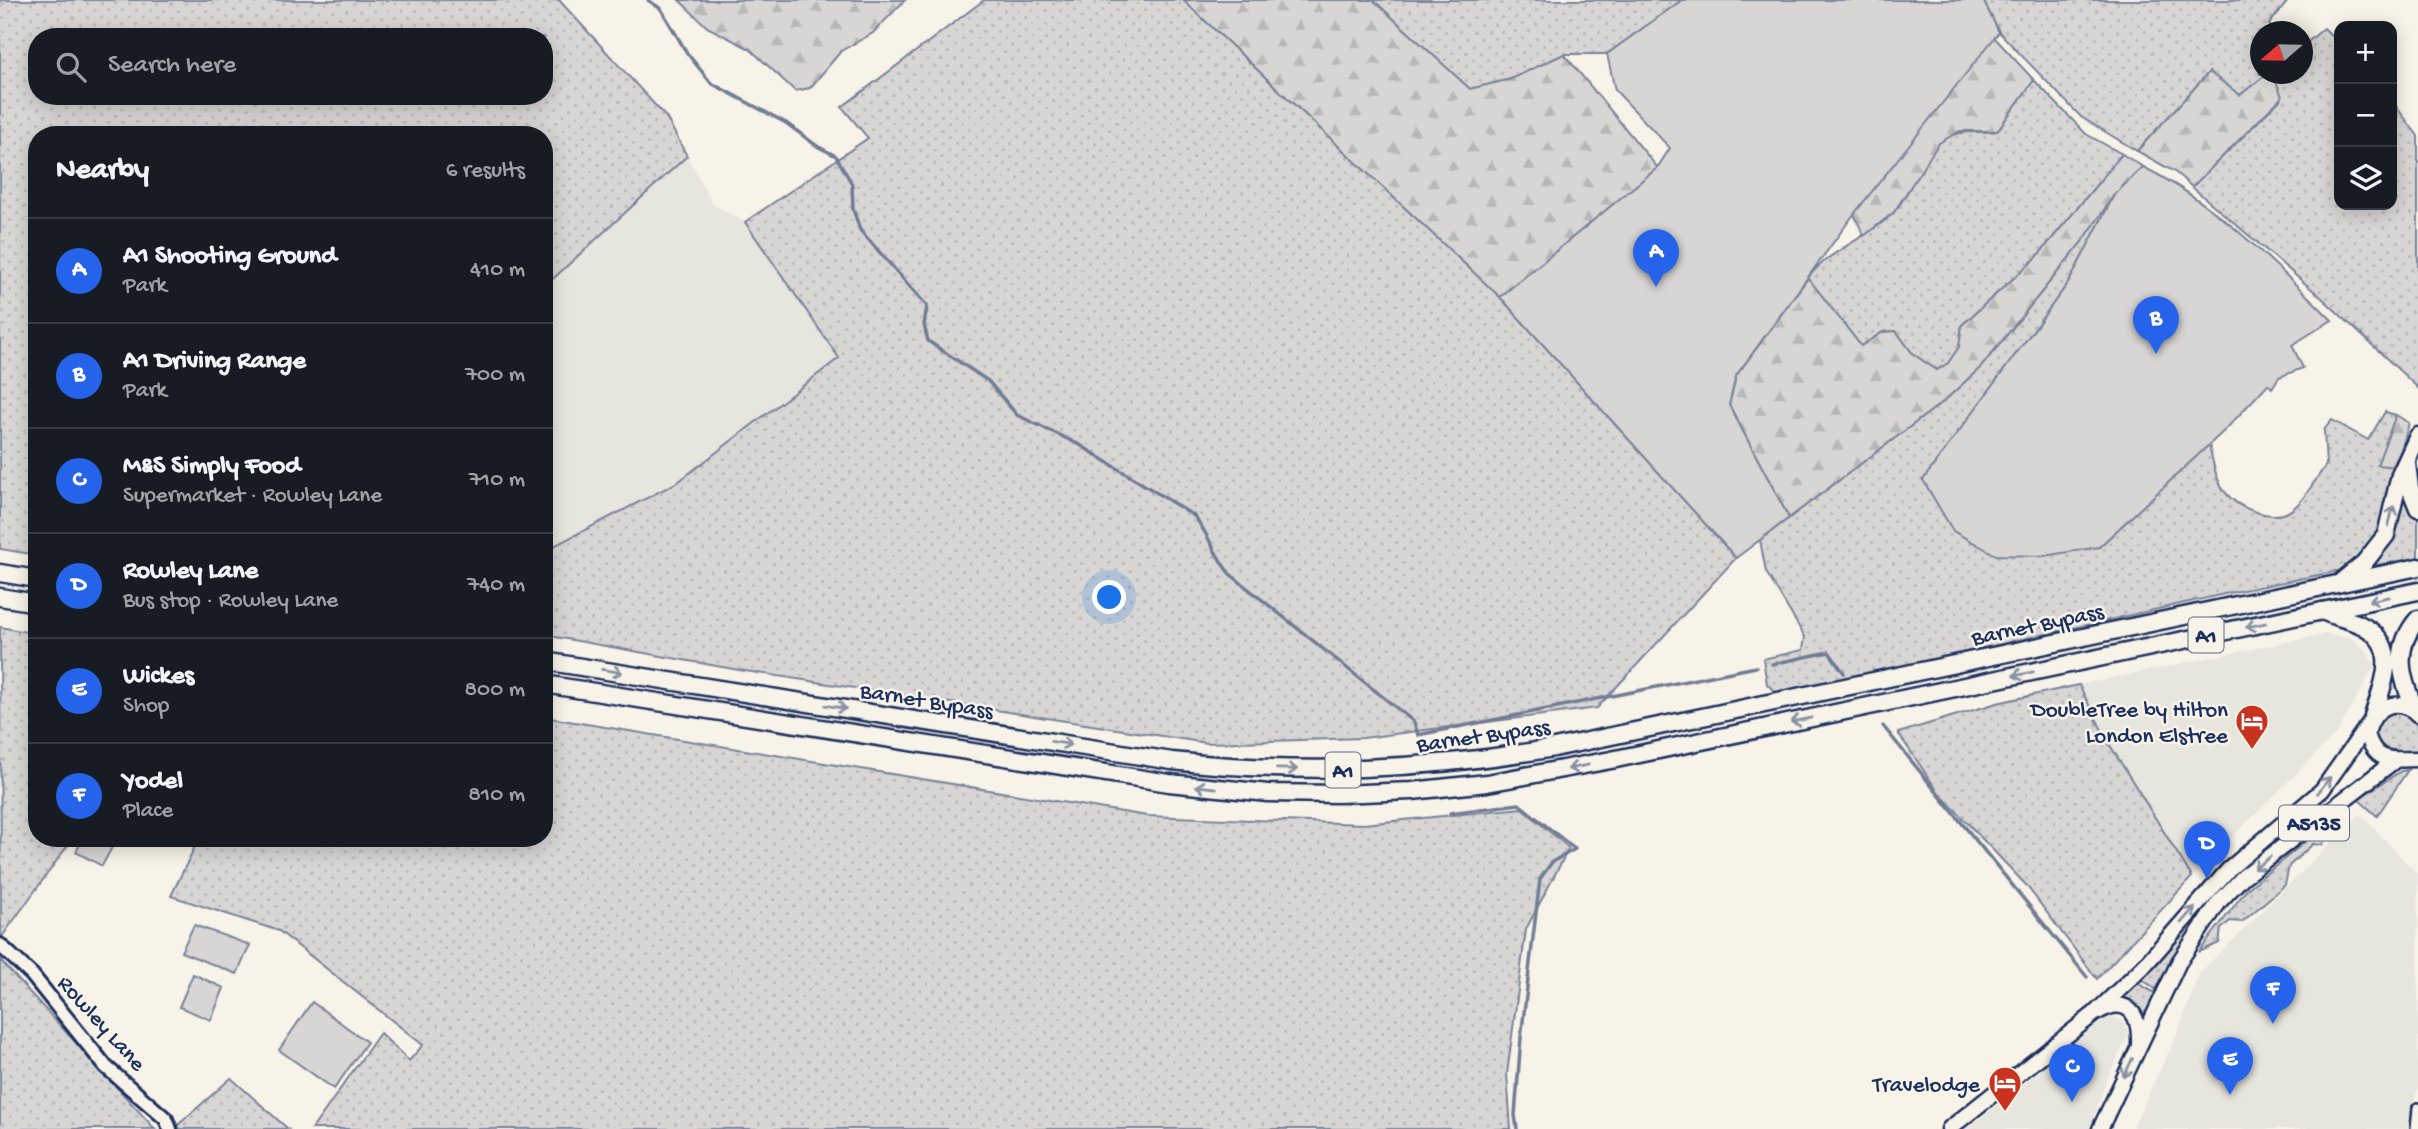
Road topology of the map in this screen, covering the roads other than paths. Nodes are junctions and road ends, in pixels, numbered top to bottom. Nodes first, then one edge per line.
1 (2418, 436) edge
2 (2407, 464) junction
3 (2418, 508) edge
4 (2418, 567) edge
5 (0, 573) edge
6 (28, 578) edge
7 (2339, 583) junction
8 (2418, 591) edge
9 (0, 597) edge
10 (28, 602) edge
11 (2322, 611) junction
12 (2418, 618) edge
13 (553, 662) edge
14 (553, 685) edge
15 (2417, 714) edge
16 (2372, 719) junction
17 (2418, 759) edge
18 (2393, 762) junction
19 (0, 945) edge
20 (2094, 1014) junction
21 (2139, 1045) junction
22 (2418, 1108) edge
23 (170, 1129) edge
24 (1949, 1129) edge
25 (2101, 1129) edge
26 (2416, 1129) edge

1 - 2 highway
2 - 3 highway
7 -> 2 highway
4 - 7 highway, Barnet Bypass / A1
5 - 6 highway
13 -> 7 highway, Barnet Bypass / A1
8 -> 11 highway, Barnet Bypass / A1
9 - 10 highway
11 -> 14 highway, Barnet Bypass / A1
11 - 16 highway
12 - 15 highway
15 - 16 main road
16 - 18 main road
20 -> 16 main road, A5135
17 - 18 main road
18 -> 21 main road, A5135
19 - 23 street, Rowley Lane
20 - 21 main road, A5135
20 - 24 main road, A5135
21 -> 25 main road, A5135
22 - 26 street

